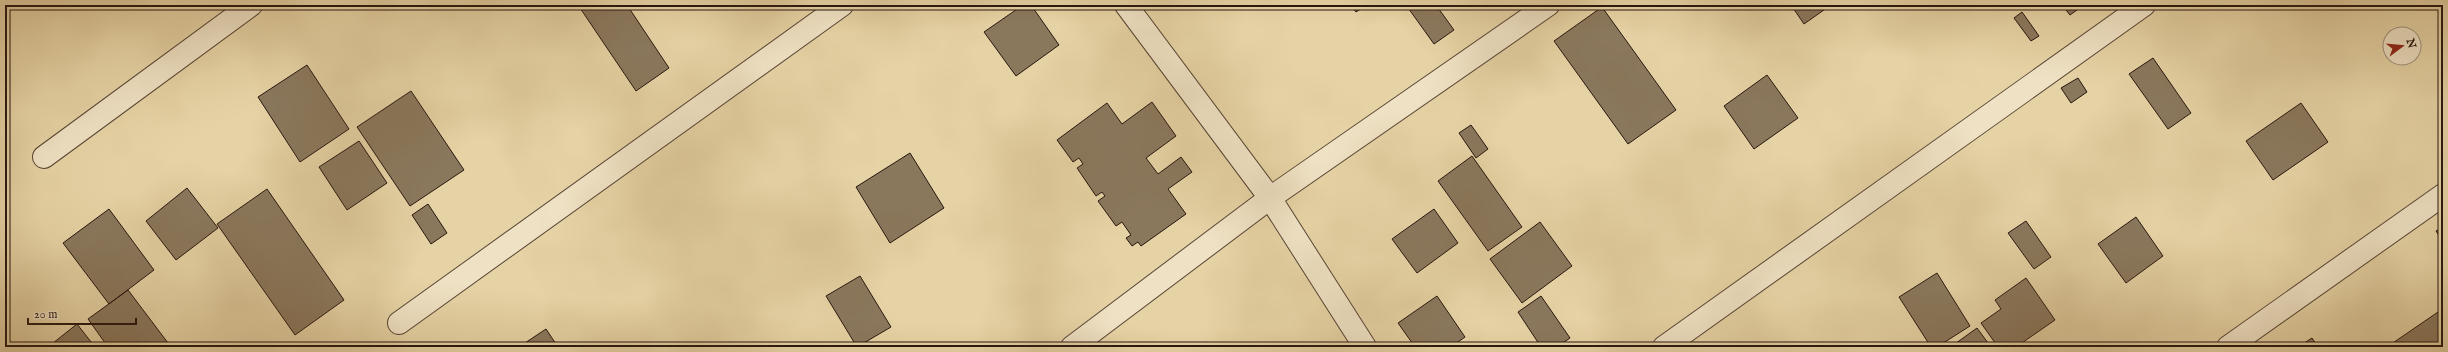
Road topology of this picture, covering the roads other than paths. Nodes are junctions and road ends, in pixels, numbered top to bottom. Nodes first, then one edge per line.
1 (251, 5) edge
2 (842, 5) edge
3 (1126, 5) edge
4 (1548, 5) edge
5 (2144, 5) edge
6 (44, 157) dead end
7 (2443, 196) edge
8 (1270, 198) junction
9 (399, 323) dead end
10 (1072, 347) edge
11 (1365, 347) edge
12 (1664, 347) edge
13 (2228, 347) edge

1 - 6 street
2 - 9 street
3 - 8 street
4 - 8 street
5 - 12 street
7 - 13 street
8 - 10 street
8 - 11 street

